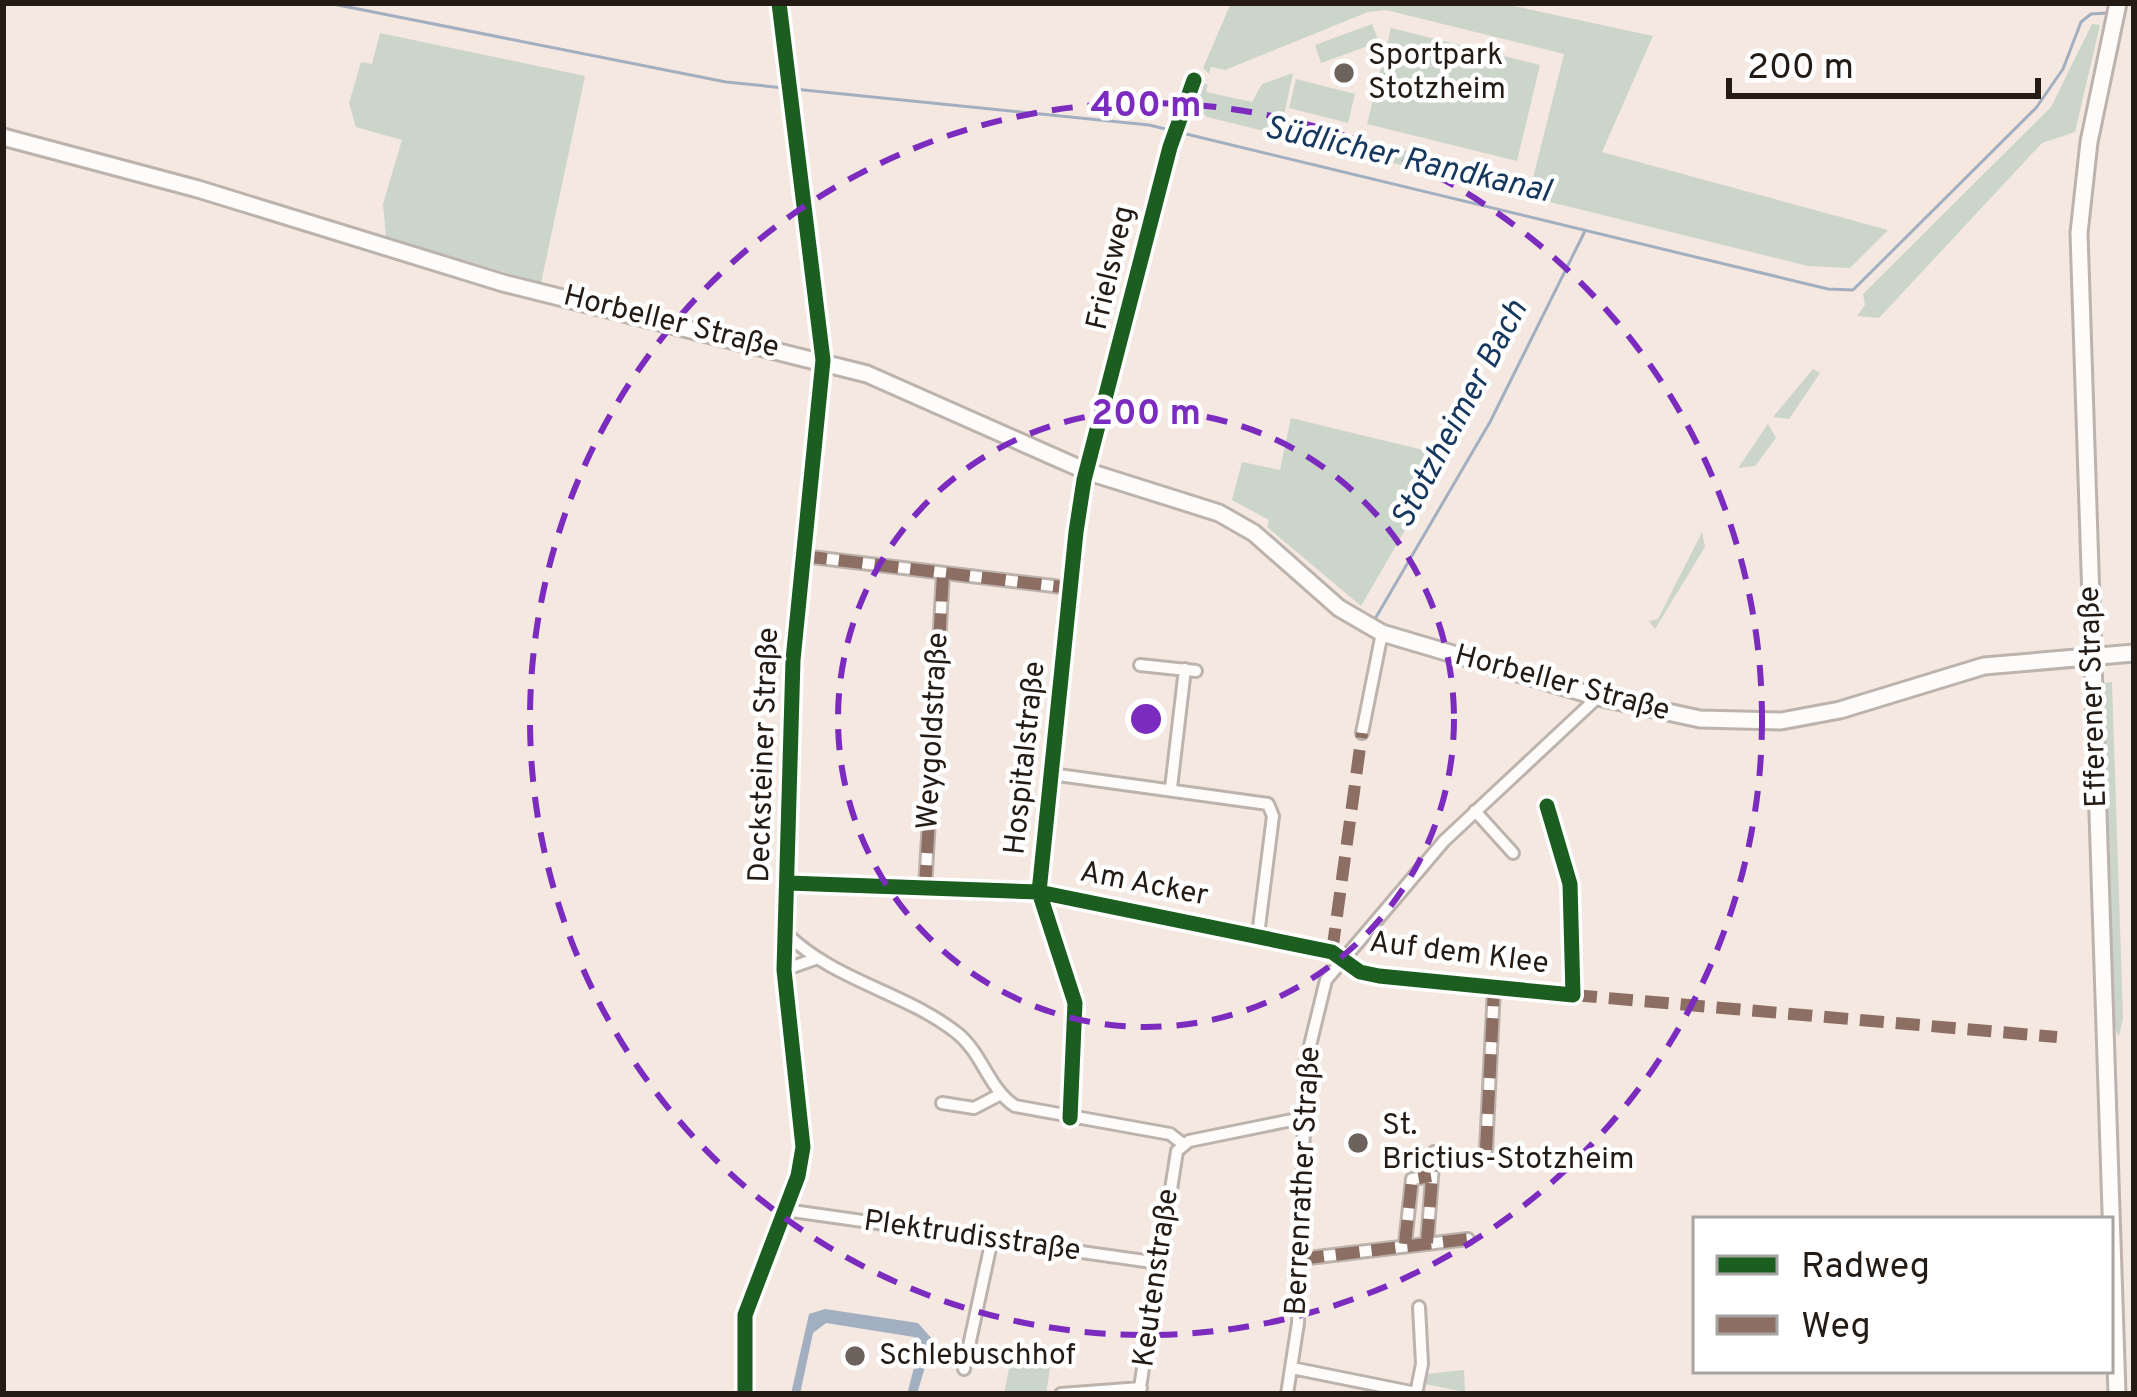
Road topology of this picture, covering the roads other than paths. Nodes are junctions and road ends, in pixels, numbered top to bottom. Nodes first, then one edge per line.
1 (2118, 3) edge
2 (1194, 80) dead end
3 (794, 109) dead end
4 (3, 137) edge
5 (823, 360) junction
6 (1086, 471) junction
7 (802, 556) junction
8 (944, 574) junction
9 (1070, 588) junction
10 (1382, 633) junction
11 (2134, 653) edge
12 (2093, 656) junction
13 (1140, 665) dead end
14 (1598, 697) junction
15 (1362, 733) dead end
16 (1052, 775) junction
17 (1171, 788) junction
18 (1547, 806) dead end
19 (1475, 811) junction
20 (1514, 853) dead end
21 (788, 883) junction
22 (925, 889) junction
23 (1039, 892) junction
24 (786, 933) junction
25 (1258, 934) junction
26 (1341, 958) junction
27 (815, 959) junction
28 (784, 970) junction
29 (1494, 988) junction
30 (1000, 1095) junction
31 (941, 1103) dead end
32 (1070, 1118) junction
33 (1302, 1118) junction
34 (1183, 1144) junction
35 (1486, 1150) dead end
36 (1434, 1152) dead end
37 (1431, 1176) junction
38 (784, 1210) junction
39 (2111, 1217) edge
40 (992, 1239) junction
41 (1468, 1239) dead end
42 (1427, 1243) junction
43 (1405, 1244) junction
44 (1300, 1258) junction
45 (1159, 1263) junction
46 (2113, 1271) edge
47 (1419, 1307) dead end
48 (1292, 1368) junction
49 (964, 1369) dead end
50 (1140, 1391) edge
51 (745, 1394) edge
52 (1061, 1394) edge
53 (1286, 1394) edge
54 (1416, 1394) edge
55 (2117, 1394) edge

1 - 12 main road, Efferener Straße
2 - 6 street, Frielsweg
3 - 5 street, Decksteiner Straße
4 - 5 main road, Horbeller Straße
5 - 6 main road, Horbeller Straße
5 - 7 street, Decksteiner Straße
6 - 9 street, Hospitalstraße
6 - 10 main road, Horbeller Straße
7 - 8 street
7 - 21 street, Decksteiner Straße
8 - 9 street
8 - 22 street, Weygoldstraße
9 - 16 street, Hospitalstraße
10 - 14 main road, Horbeller Straße
10 - 15 street
11 - 12 main road, Horbeller Straße
12 - 14 main road, Horbeller Straße
12 - 39 main road, Efferener Straße
13 - 17 street
14 - 19 street, Berrenrather Straße
16 - 17 street
16 - 23 street, Hospitalstraße
17 - 25 street
18 - 29 street, Auf dem Klee
19 - 20 street
19 - 26 street, Berrenrather Straße
21 - 22 street, Am Acker
21 - 24 street, Decksteiner Straße
22 - 23 street, Am Acker
23 - 25 street, Am Acker
23 - 32 street, Hospitalstraße
24 - 27 street
24 - 28 street, Decksteiner Straße
25 - 26 street, Am Acker
26 - 29 street, Auf dem Klee
26 - 33 street, Berrenrather Straße
27 - 28 street
27 - 30 street
28 - 38 street, Decksteiner Straße
29 - 35 street
30 - 31 street
30 - 32 street
32 - 34 street
33 - 34 street
33 - 44 street, Berrenrather Straße
34 - 45 street, Keutenstraße
36 - 37 street
37 - 42 street
37 - 43 street
38 - 40 street, Plektrudisstraße
38 - 51 street, Decksteiner Straße
40 - 45 street, Plektrudisstraße
40 - 49 street
41 - 42 street
42 - 43 street
43 - 44 street
44 - 48 street, Berrenrather Straße
45 - 50 street, Keutenstraße
46 - 55 main road, Efferener Straße
47 - 54 street
48 - 53 street, Berrenrather Straße
48 - 54 street
50 - 52 street

